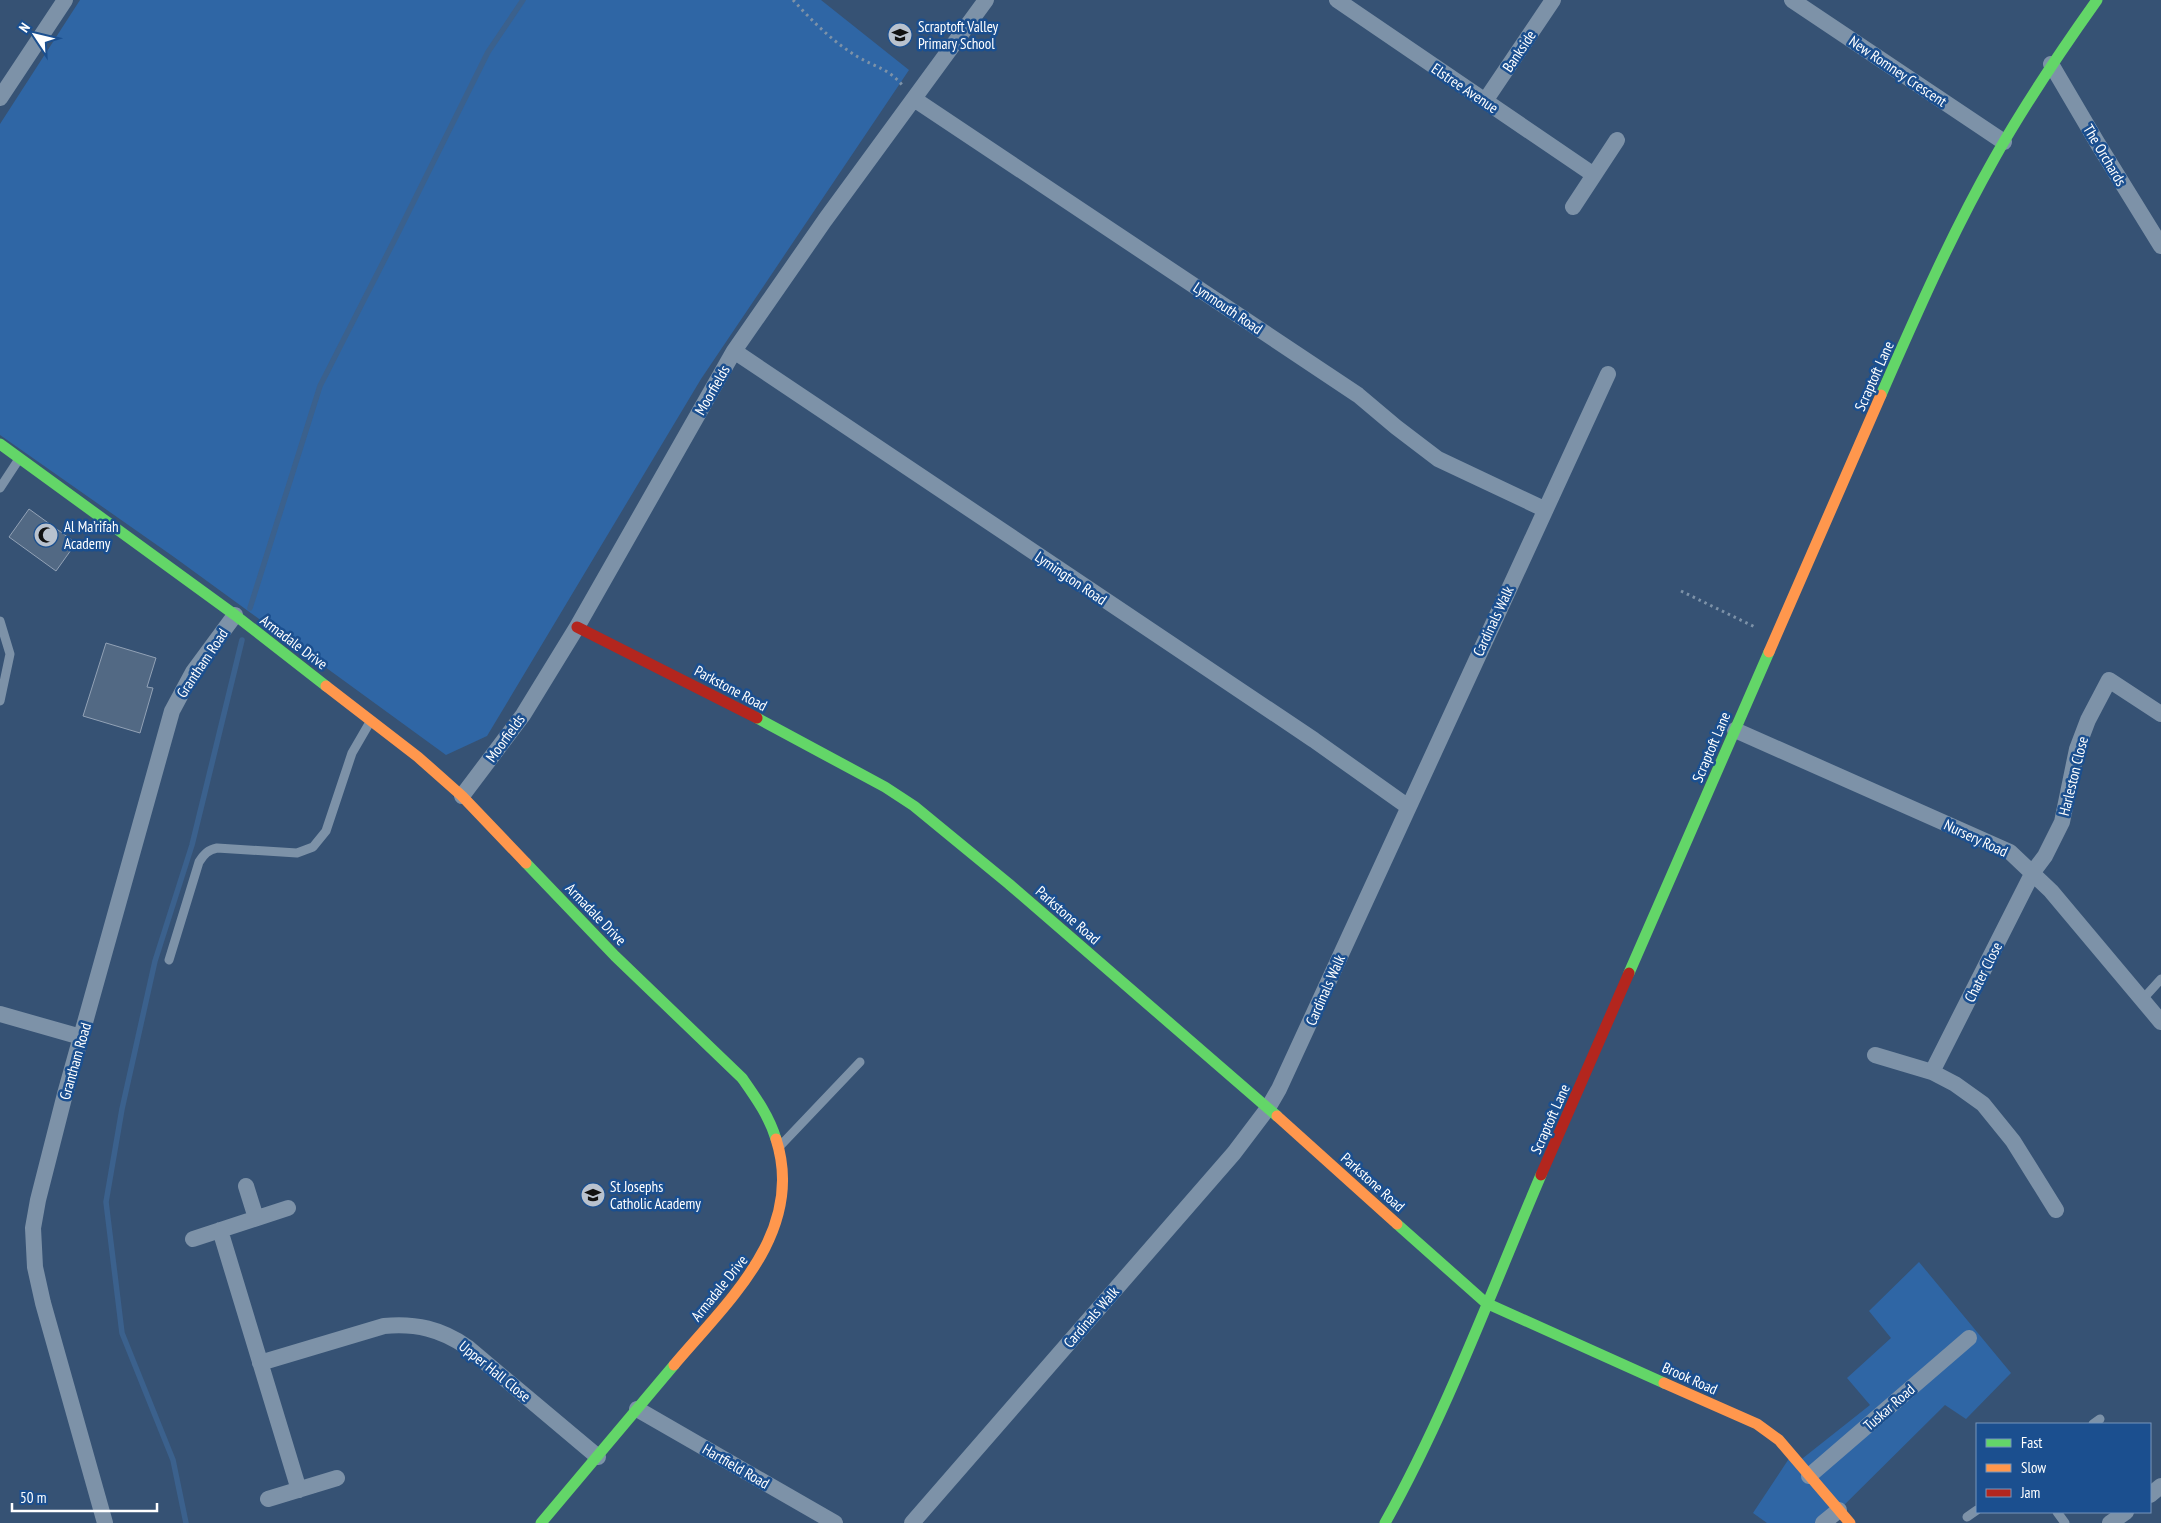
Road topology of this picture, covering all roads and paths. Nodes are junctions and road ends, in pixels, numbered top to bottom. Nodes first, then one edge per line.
1 (65, 0) edge
2 (793, 0) edge
3 (986, 0) edge
4 (1337, 0) edge
5 (1553, 0) edge
6 (1792, 0) edge
7 (2097, 0) edge
8 (2051, 64) junction
9 (0, 98) edge
10 (914, 99) junction
11 (1485, 101) junction
12 (1617, 140) dead end
13 (2004, 142) junction
14 (1594, 175) junction
15 (1573, 207) dead end
16 (2161, 246) edge
17 (734, 352) junction
18 (1608, 374) dead end
19 (0, 444) edge
20 (19, 458) junction
21 (0, 488) edge
22 (1544, 509) junction
23 (1681, 591) dead end
24 (234, 615) junction
25 (0, 622) edge
26 (577, 627) junction
27 (1776, 637) junction
28 (0, 701) edge
29 (2161, 714) edge
30 (372, 720) junction
31 (1735, 730) junction
32 (462, 796) junction
33 (1407, 806) junction
34 (2033, 872) junction
35 (169, 960) dead end
36 (2161, 979) edge
37 (2142, 1000) junction
38 (0, 1014) edge
39 (2161, 1022) edge
40 (81, 1037) junction
41 (1875, 1055) dead end
42 (860, 1062) dead end
43 (1932, 1072) junction
44 (1268, 1108) junction
45 (780, 1147) junction
46 (246, 1186) dead end
47 (288, 1208) dead end
48 (2056, 1210) dead end
49 (256, 1218) junction
50 (220, 1230) junction
51 (193, 1239) dead end
52 (1486, 1303) junction
53 (1969, 1338) dead end
54 (260, 1363) junction
55 (637, 1409) junction
56 (598, 1456) junction
57 (1809, 1476) junction
58 (336, 1478) dead end
59 (2161, 1486) edge
60 (299, 1490) junction
61 (2151, 1494) edge
62 (268, 1499) dead end
63 (1839, 1510) junction
64 (1976, 1511) edge
65 (2125, 1513) edge
66 (1967, 1517) dead end
67 (105, 1523) edge
68 (541, 1523) edge
69 (835, 1523) edge
70 (912, 1523) edge
71 (1386, 1523) edge
72 (1823, 1523) edge
73 (1850, 1523) edge
74 (2110, 1523) edge

1 - 9 street
2 - 10 path
3 - 10 street, Moorfields
4 - 11 street, Elstree Avenue
5 - 11 street, Bankside
6 - 13 street, New Romney Crescent
7 - 8 street, Scraptoft Lane
8 - 13 street, Scraptoft Lane
8 - 16 street, The Orchards
10 - 17 street, Moorfields
10 - 22 street, Lynmouth Road
11 - 14 street, Elstree Avenue
12 - 14 street
13 - 27 street, Scraptoft Lane
14 - 15 street
17 - 26 street, Moorfields
17 - 33 street, Lymington Road
18 - 22 street, Cardinals Walk
19 - 20 street, Armadale Drive
20 - 21 lane
20 - 24 street, Armadale Drive
22 - 33 street, Cardinals Walk
23 - 27 path
24 - 30 street, Armadale Drive
24 - 40 street, Grantham Road
25 - 28 lane
26 - 32 street, Moorfields
26 - 44 street, Parkstone Road
27 - 31 street, Scraptoft Lane
29 - 34 street, Harleston Close
30 - 32 street, Armadale Drive
30 - 35 lane
31 - 34 street, Nursery Road
31 - 52 street, Scraptoft Lane
32 - 45 street, Armadale Drive
33 - 44 street, Cardinals Walk
34 - 37 street, Nursery Road
34 - 43 street, Chater Close
36 - 37 lane
37 - 39 street, Nursery Road
38 - 40 street
40 - 67 street, Grantham Road
41 - 43 street
42 - 45 lane
43 - 48 street
44 - 52 street, Parkstone Road
44 - 70 street, Cardinals Walk
45 - 55 street, Armadale Drive
46 - 49 street
47 - 49 street
49 - 50 street
50 - 51 street
50 - 54 street
52 - 57 street, Brook Road
52 - 71 street, Scraptoft Lane
53 - 57 street, Tuskar Road
54 - 56 street, Upper Hall Close
54 - 60 street
55 - 56 street, Armadale Drive
55 - 69 street, Hartfield Road
56 - 68 street, Armadale Drive
57 - 63 street, Brook Road
58 - 60 street
59 - 61 street
60 - 62 street
63 - 72 street
63 - 73 street, Brook Road
64 - 66 lane
65 - 74 street

